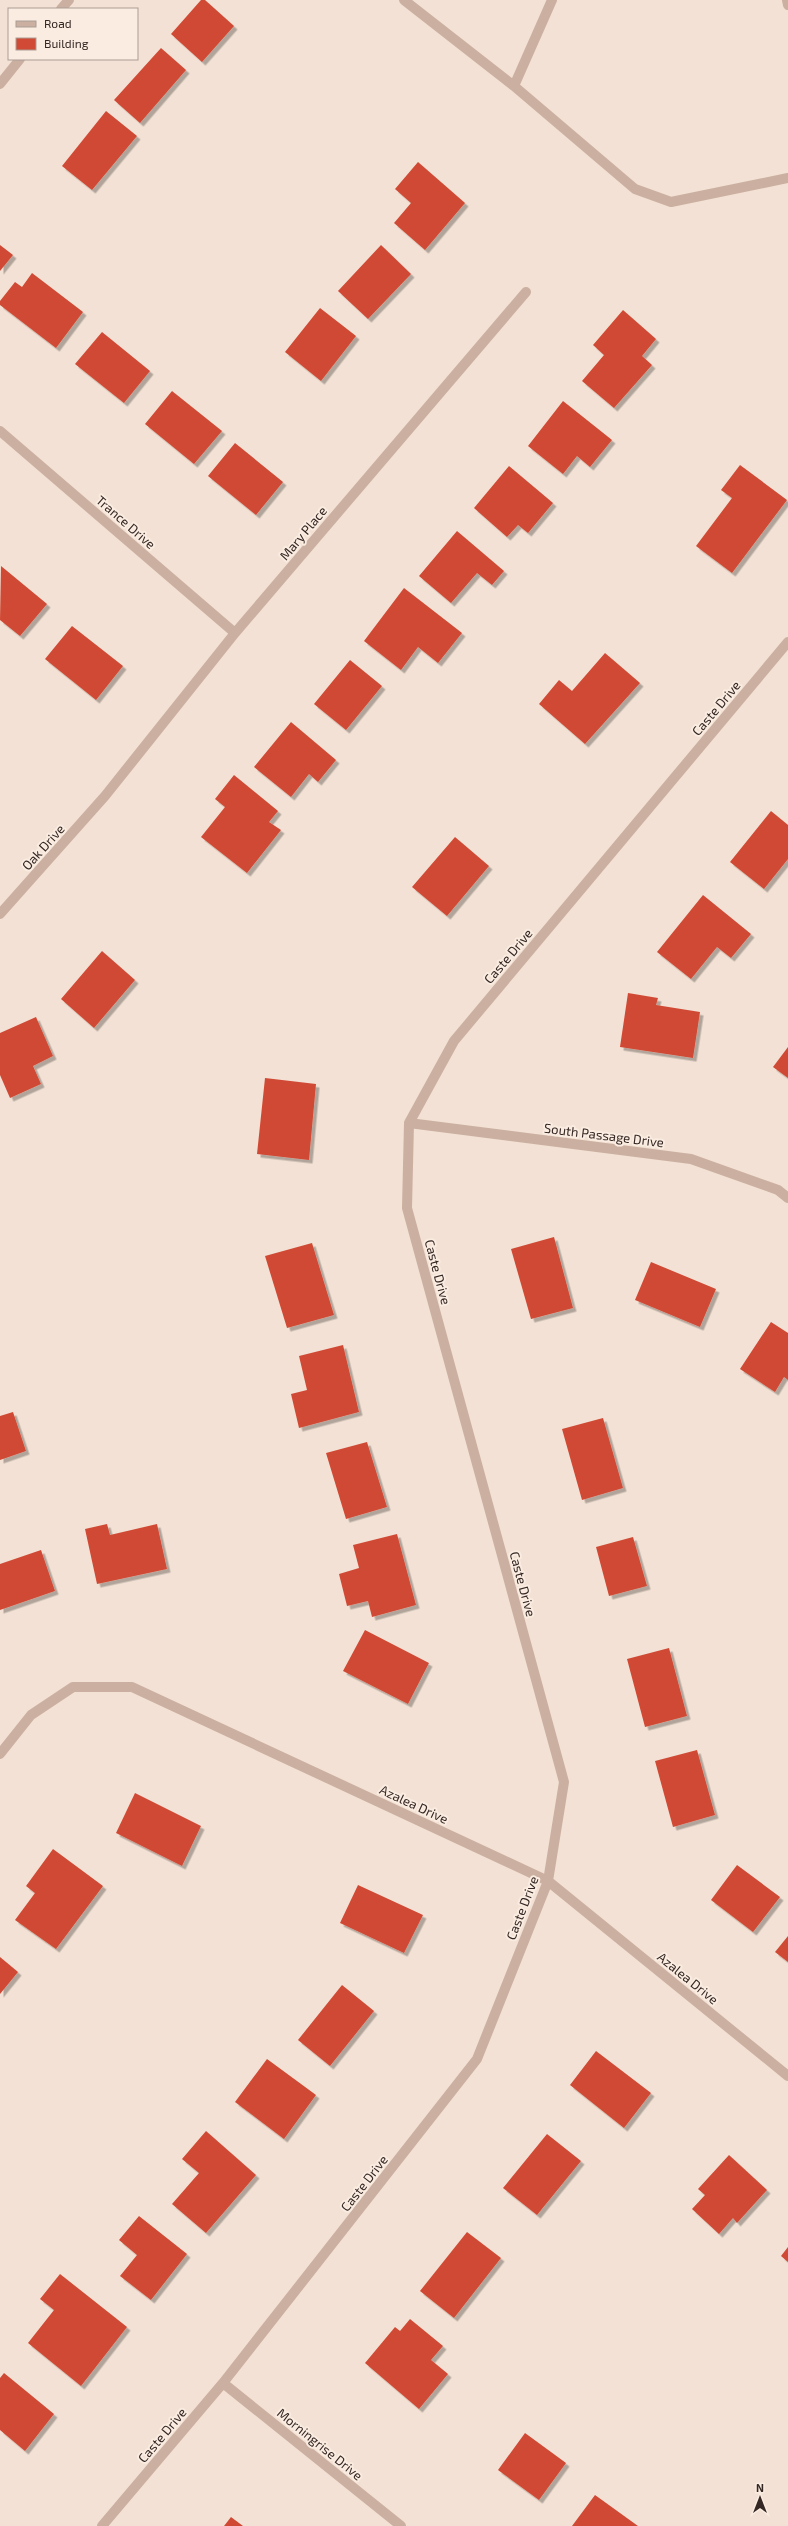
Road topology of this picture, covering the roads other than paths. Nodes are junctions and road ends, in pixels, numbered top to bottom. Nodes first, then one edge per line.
1 (69, 0) edge
2 (404, 0) edge
3 (552, 0) edge
4 (787, 0) edge
5 (788, 5) edge
6 (63, 8) edge
7 (19, 60) edge
8 (0, 84) edge
9 (514, 86) junction
10 (788, 178) edge
11 (526, 292) dead end
12 (0, 430) edge
13 (235, 633) junction
14 (788, 642) edge
15 (105, 796) joint
16 (0, 914) edge
17 (409, 1123) junction
18 (788, 1198) edge
19 (0, 1754) edge
20 (548, 1881) junction
21 (788, 2076) edge
22 (224, 2383) junction
23 (102, 2526) edge
24 (401, 2526) edge

1 - 6 street
2 - 9 street
3 - 9 street
4 - 5 street
7 - 8 street
9 - 10 street
11 - 13 street, Mary Place
12 - 13 street, Trance Drive
13 - 15 street, Mary Place
14 - 17 street, Caste Drive
15 - 16 street, Oak Drive
17 - 18 street, South Passage Drive
17 - 20 street, Caste Drive
19 - 20 street, Azalea Drive
20 - 21 street, Azalea Drive
20 - 22 street, Caste Drive
22 - 23 street, Caste Drive
22 - 24 street, Morningrise Drive

